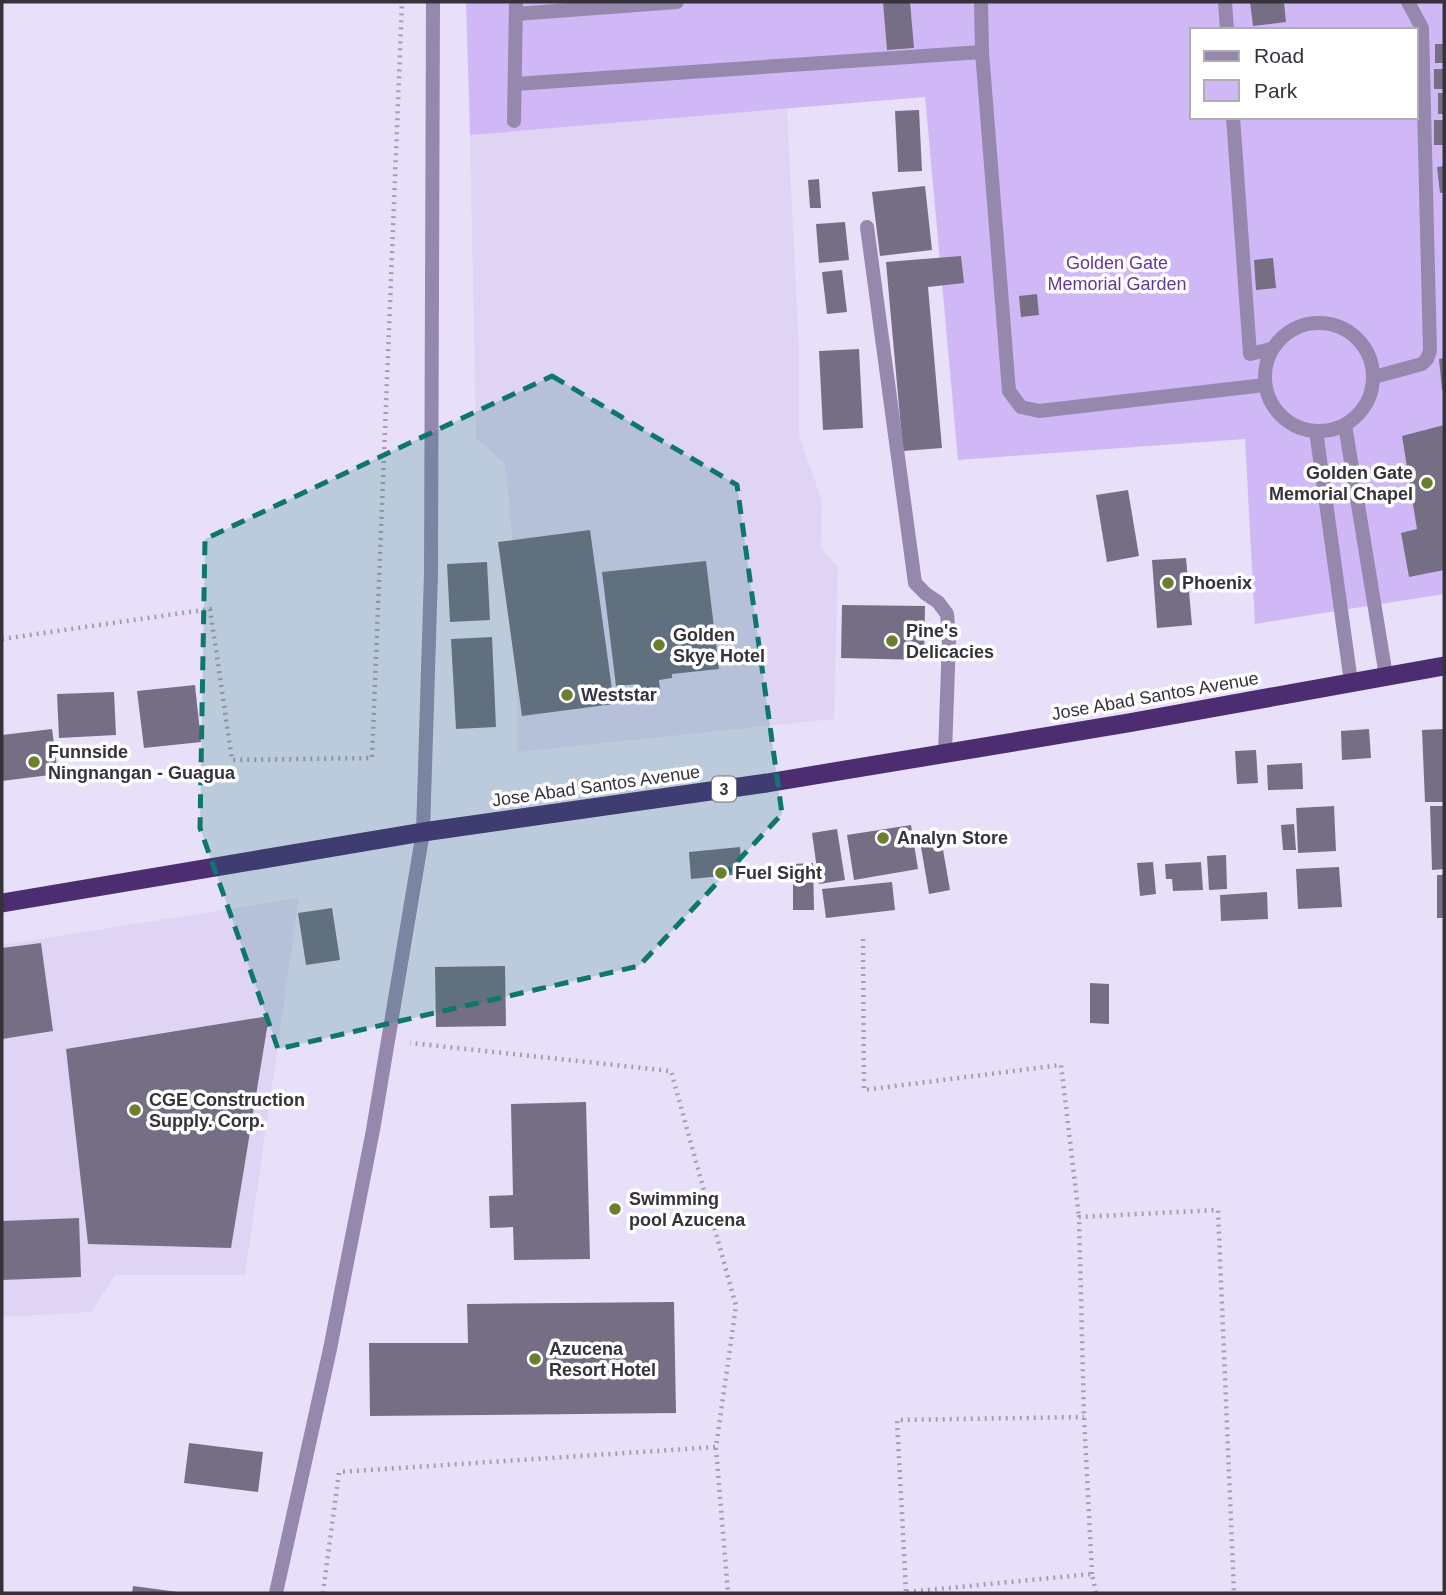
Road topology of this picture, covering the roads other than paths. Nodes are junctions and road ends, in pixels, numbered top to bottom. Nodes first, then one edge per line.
1 (433, 2) edge
2 (677, 2) edge
3 (981, 2) edge
4 (1225, 2) edge
5 (1408, 2) edge
6 (516, 8) edge
7 (1227, 28) edge
8 (982, 52) junction
9 (515, 84) junction
10 (1233, 119) edge
11 (514, 121) dead end
12 (867, 227) dead end
13 (1271, 349) junction
14 (1374, 377) junction
15 (1265, 385) junction
16 (1345, 425) junction
17 (1316, 432) junction
18 (1444, 666) edge
19 (1386, 676) junction
20 (1351, 682) junction
21 (946, 753) junction
22 (424, 832) junction
23 (2, 903) edge
24 (276, 1593) edge

1 - 22 street
2 - 6 street
3 - 8 street
4 - 7 street
5 - 14 street
6 - 9 street
8 - 9 street
8 - 15 street
9 - 11 street
10 - 13 street
12 - 21 street
13 - 14 street
13 - 15 street
14 - 16 street
15 - 17 street
16 - 17 street
16 - 19 street
17 - 20 street
18 - 19 highway, Jose Abad Santos Avenue / 3
19 - 20 highway, Jose Abad Santos Avenue / 3
20 - 21 highway, Jose Abad Santos Avenue / 3
21 - 22 highway, Jose Abad Santos Avenue / 3
22 - 23 highway, Jose Abad Santos Avenue / 3
22 - 24 street

